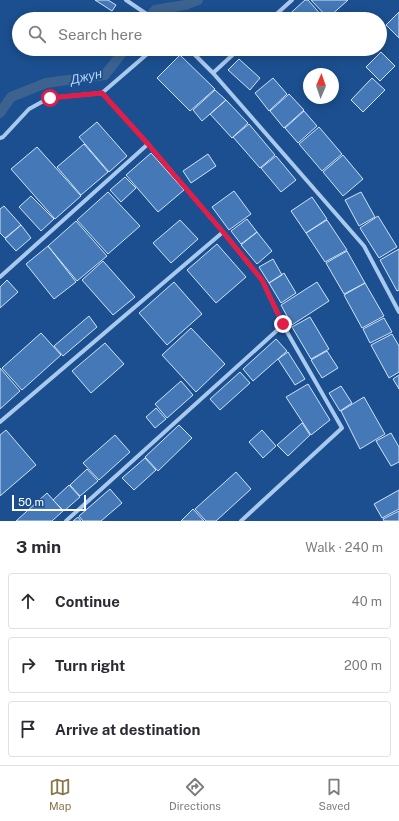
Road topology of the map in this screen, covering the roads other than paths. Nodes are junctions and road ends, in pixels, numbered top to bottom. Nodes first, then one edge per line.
1 (126, 0) edge
2 (292, 0) edge
3 (144, 12) edge
4 (279, 12) edge
5 (145, 56) edge
6 (196, 56) edge
7 (231, 56) edge
8 (213, 73) junction
9 (102, 93) junction
10 (0, 138) edge
11 (148, 144) junction
12 (223, 232) junction
13 (0, 277) edge
14 (399, 312) edge
15 (283, 324) junction
16 (0, 422) edge
17 (66, 521) edge
18 (241, 521) edge

1 - 3 street
2 - 4 street
5 - 9 street
6 - 8 street
7 - 8 street
8 - 14 street
9 - 10 street
9 - 11 street
11 - 12 street
11 - 13 street
12 - 15 street
12 - 16 street
15 - 17 street
15 - 18 street

